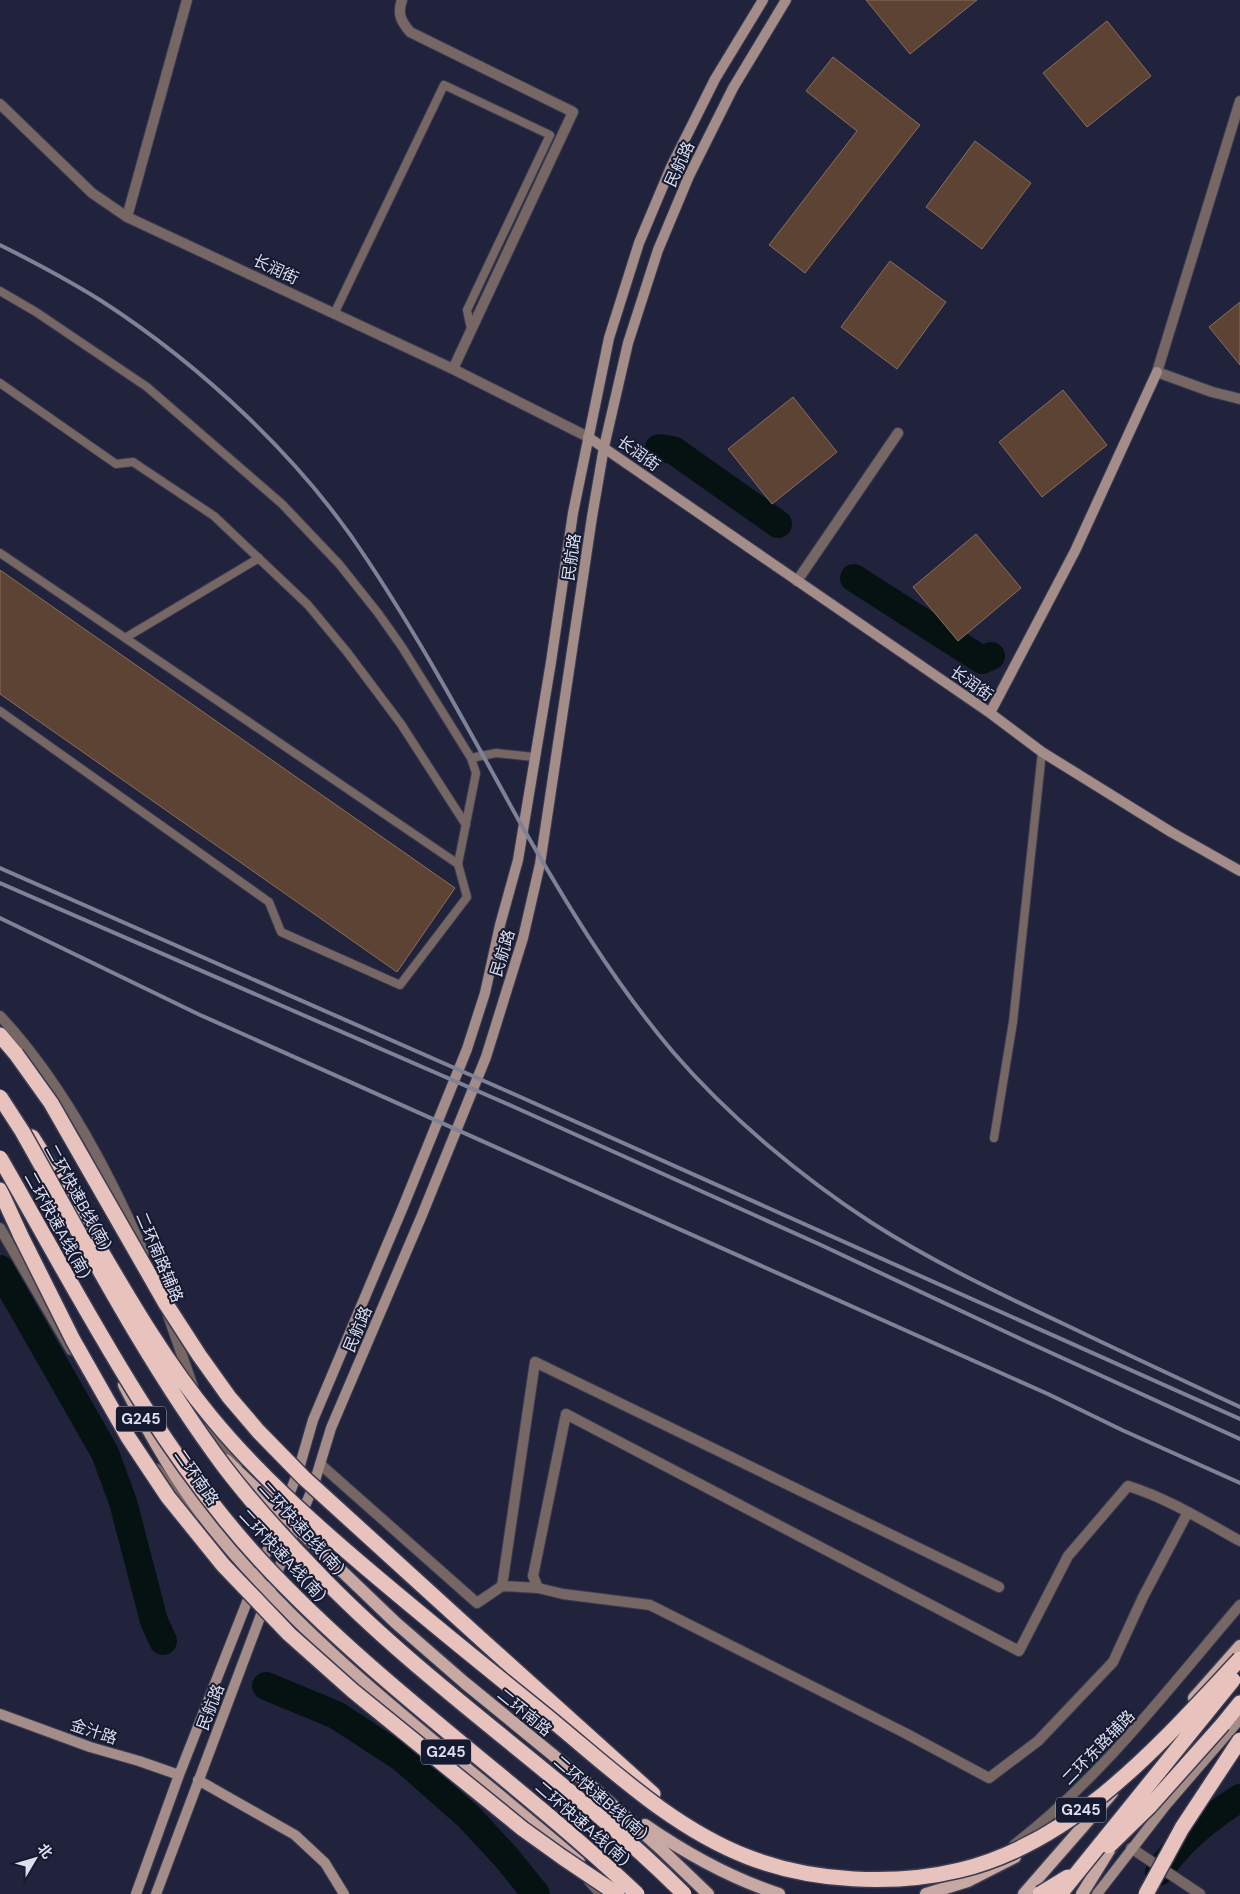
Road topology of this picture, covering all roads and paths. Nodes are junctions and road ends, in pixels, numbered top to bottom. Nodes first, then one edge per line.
1 (187, 0) edge
2 (402, 0) edge
3 (763, 0) edge
4 (786, 0) edge
5 (1240, 101) edge
6 (0, 104) edge
7 (127, 217) junction
8 (0, 290) edge
9 (334, 312) junction
10 (471, 329) junction
11 (453, 369) junction
12 (1157, 372) junction
13 (0, 383) edge
14 (1240, 399) edge
15 (898, 433) dead end
16 (588, 437) junction
17 (604, 448) junction
18 (0, 553) edge
19 (259, 558) junction
20 (797, 581) junction
21 (125, 638) junction
22 (0, 711) edge
23 (990, 713) junction
24 (1042, 752) junction
25 (534, 757) junction
26 (471, 758) junction
27 (466, 825) junction
28 (458, 864) junction
29 (1240, 871) edge
30 (0, 1016) edge
31 (0, 1035) edge
32 (0, 1095) edge
33 (0, 1104) edge
34 (994, 1138) dead end
35 (0, 1148) edge
36 (0, 1158) edge
37 (0, 1190) edge
38 (0, 1197) edge
39 (0, 1228) edge
40 (21, 1236) junction
41 (320, 1464) junction
42 (1188, 1512) junction
43 (282, 1514) junction
44 (296, 1528) junction
45 (1240, 1541) edge
46 (256, 1578) junction
47 (502, 1586) junction
48 (999, 1587) dead end
49 (538, 1588) junction
50 (269, 1592) junction
51 (1240, 1605) edge
52 (1240, 1646) edge
53 (1240, 1659) edge
54 (1240, 1671) edge
55 (1240, 1681) edge
56 (1207, 1683) junction
57 (1234, 1699) edge
58 (0, 1714) edge
59 (1240, 1719) edge
60 (1240, 1740) edge
61 (565, 1765) junction
62 (179, 1775) junction
63 (198, 1780) junction
64 (492, 1789) junction
65 (722, 1846) junction
66 (1132, 1848) junction
67 (136, 1894) edge
68 (156, 1894) edge
69 (344, 1894) edge
70 (601, 1894) edge
71 (616, 1894) edge
72 (637, 1894) edge
73 (684, 1894) edge
74 (708, 1894) edge
75 (779, 1894) edge
76 (925, 1894) edge
77 (1024, 1894) edge
78 (1040, 1894) edge
79 (1054, 1894) edge
80 (1060, 1894) edge
81 (1082, 1894) edge
82 (1097, 1894) edge
83 (1146, 1894) edge
84 (1200, 1894) edge

1 - 7 street
2 - 10 street
3 - 16 main road, 民航路
4 - 17 main road, 民航路
5 - 12 street
6 - 7 street, 长润街
7 - 9 street, 长润街
8 - 26 lane
9 - 10 lane
9 - 11 street, 长润街
10 - 11 street
11 - 16 street, 长润街
12 - 14 street
12 - 23 main road
13 - 19 lane
15 - 20 street
16 - 17 main road, 长润街
16 - 25 main road, 民航路
17 - 20 main road, 长润街
17 - 41 main road, 民航路
18 - 21 lane
19 - 21 lane
19 - 27 lane
20 - 23 main road, 长润街
21 - 28 lane
22 - 28 lane
23 - 24 main road, 长润街
24 - 29 main road, 长润街
24 - 34 lane
25 - 26 lane
25 - 43 main road, 民航路
26 - 27 lane
27 - 28 lane
30 - 43 street, 二环南路辅路
31 - 65 highway, bridge
32 - 65 highway, bridge
32 - 73 highway, 二环快速B线(南), bridge
33 - 43 main road, 二环南路 / G245
35 - 46 main road, 二环南路 / G245
36 - 72 highway, 二环快速A线(南), bridge
37 - 40 highway
38 - 40 highway
39 - 46 street
40 - 71 highway, bridge
41 - 44 main road, 民航路
41 - 47 street
42 - 45 street
42 - 49 street
42 - 49 street
43 - 44 main road, 二环南路 / G245
43 - 46 main road, 民航路
44 - 50 main road, 民航路
44 - 61 main road, 二环南路 / G245
46 - 50 main road, 二环南路 / G245
46 - 62 main road, 民航路
47 - 48 street
47 - 49 street
50 - 63 main road, 民航路
50 - 64 main road, 二环南路 / G245
51 - 76 street, 二环东路辅路
52 - 56 main road, G245
53 - 65 highway, bridge
54 - 80 highway, bridge
55 - 57 main road, G245
56 - 76 main road, G245
56 - 77 main road
57 - 78 highway, bridge
57 - 79 main road, G245
57 - 81 main road
58 - 62 main road, 金汁路
59 - 66 main road
60 - 83 highway, bridge
61 - 74 main road
61 - 75 main road, G245
62 - 67 main road, 民航路
63 - 68 main road, 民航路
63 - 69 main road
64 - 70 street
64 - 71 main road, 二环南路 / G245
66 - 82 main road
66 - 84 street

